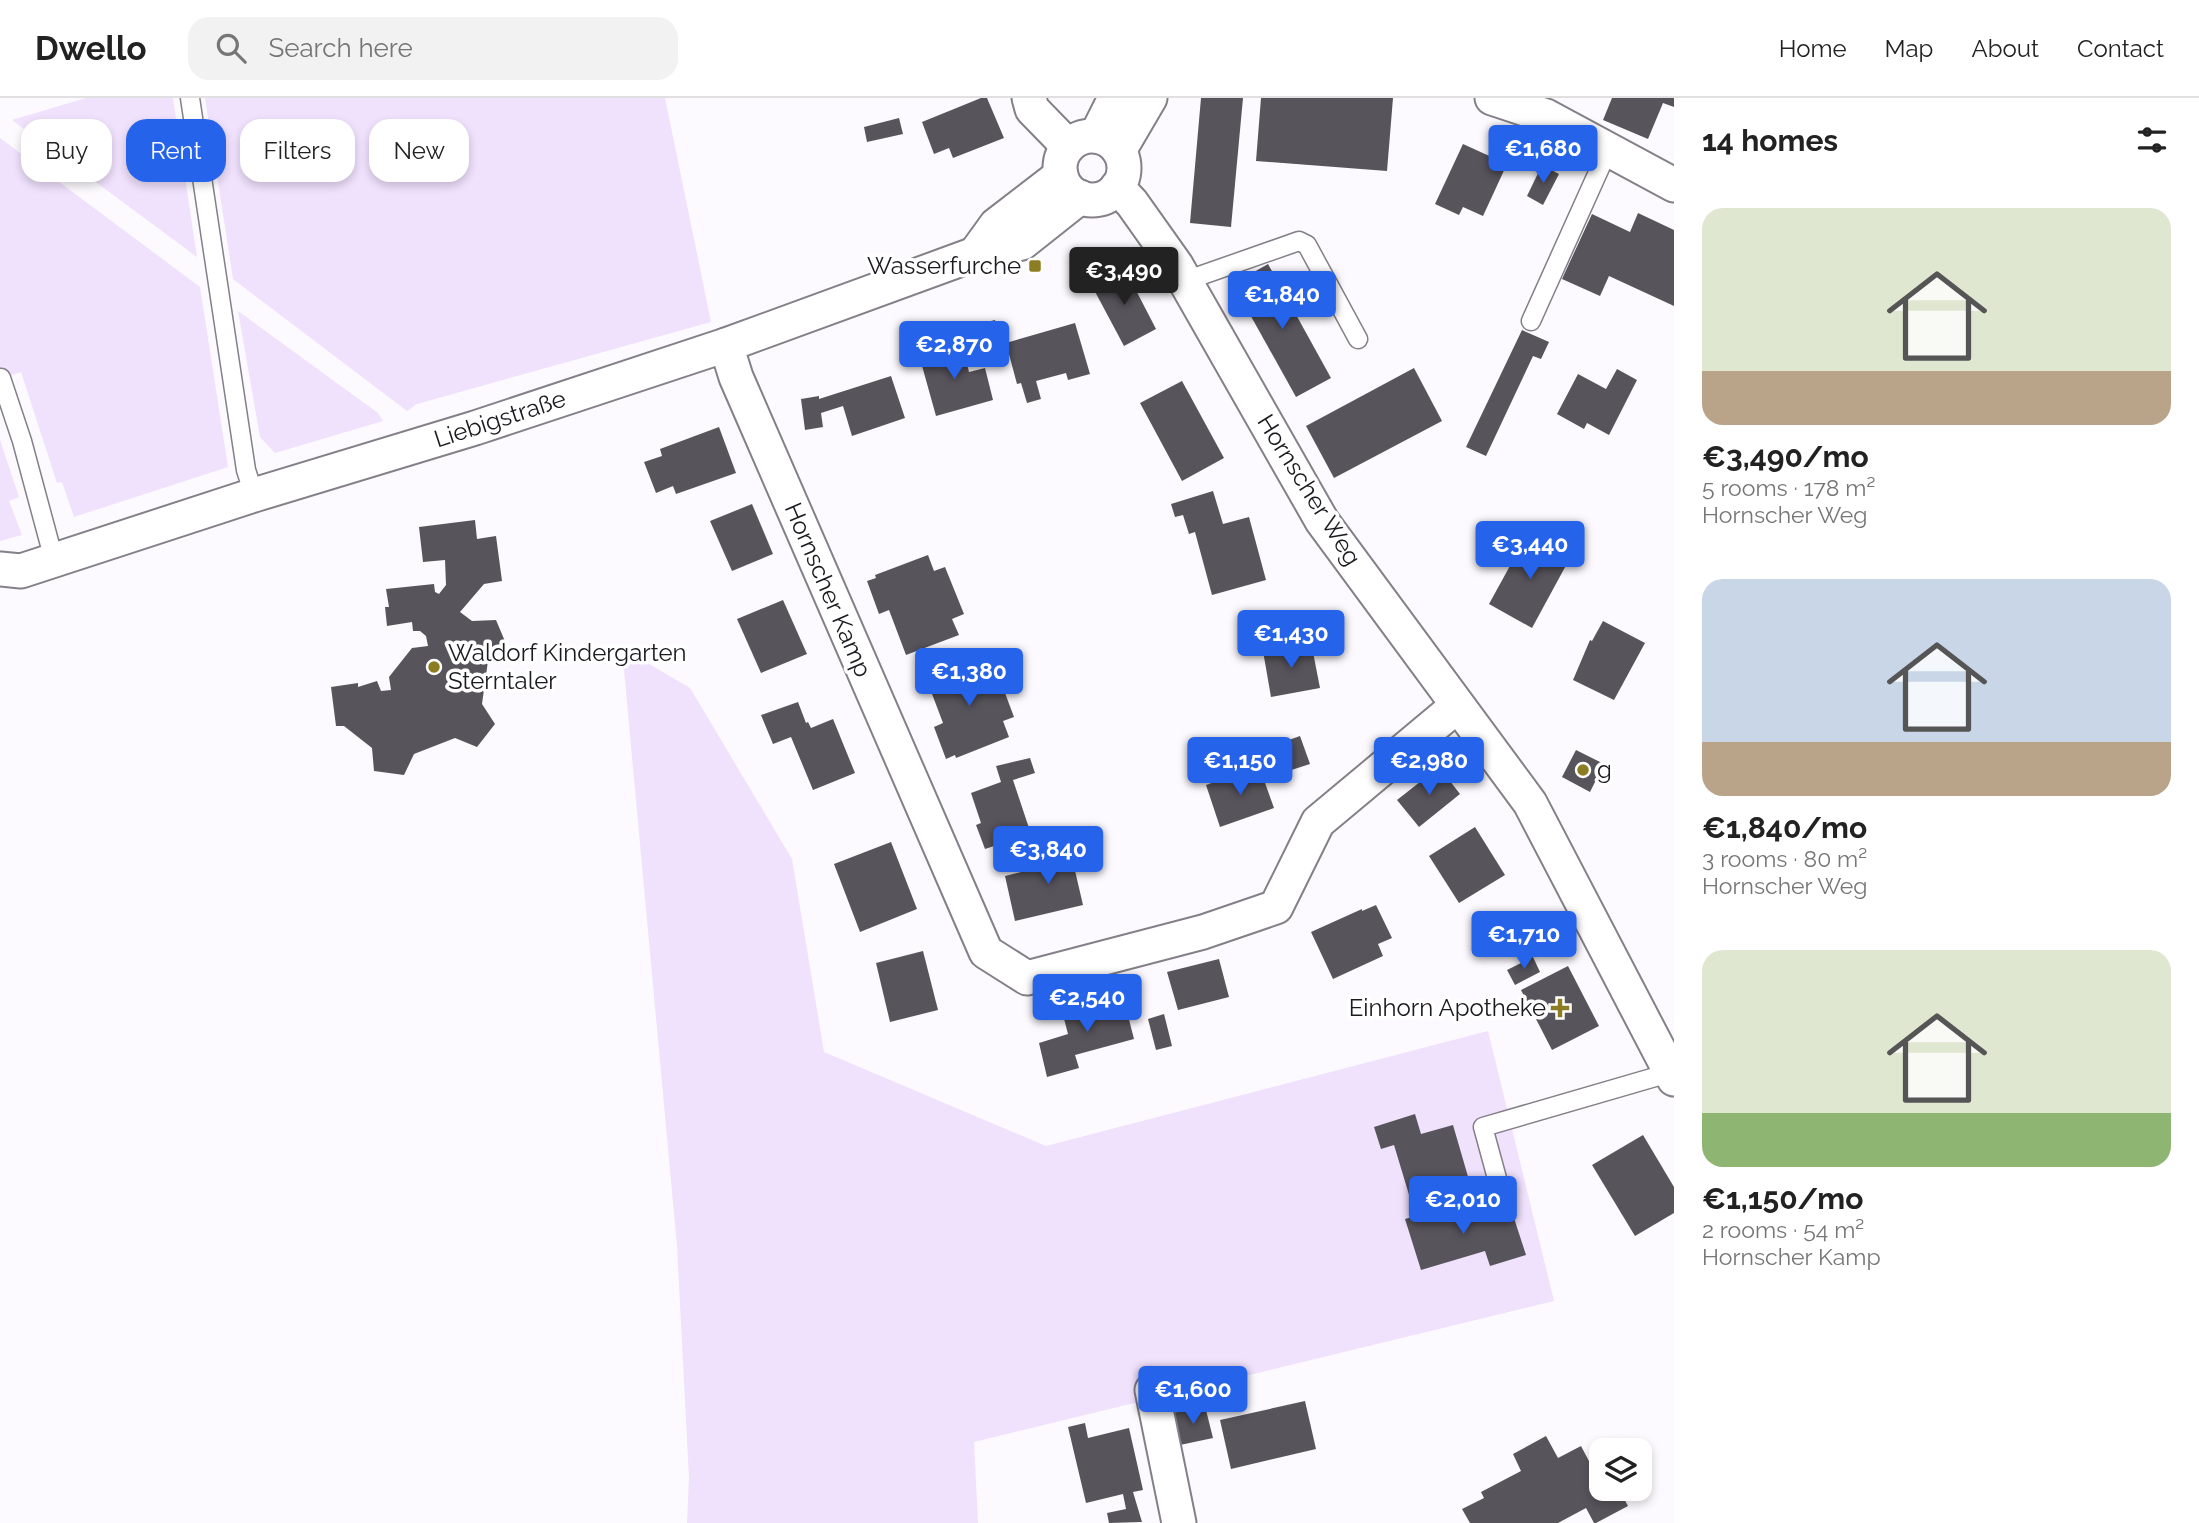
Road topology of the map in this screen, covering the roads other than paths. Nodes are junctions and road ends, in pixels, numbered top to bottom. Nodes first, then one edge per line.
1 (190, 98) edge
2 (1028, 98) edge
3 (1115, 98) edge
4 (1150, 98) edge
5 (1492, 98) edge
6 (1608, 150) junction
7 (1085, 161) junction
8 (1674, 185) edge
9 (1117, 187) joint
10 (1185, 281) junction
11 (1531, 321) dead end
12 (1358, 339) dead end
13 (726, 345) junction
14 (1, 378) edge
15 (254, 495) junction
16 (54, 560) junction
17 (7, 576) edge
18 (1457, 706) junction
19 (1672, 1076) edge
20 (1498, 1182) dead end
21 (1152, 1390) dead end
22 (1179, 1523) edge

1 - 15 lane
2 - 7 street
3 - 7 street
4 - 7 street
5 - 6 street
6 - 8 street
6 - 11 lane
7 - 9 street, Liebigstraße
7 - 13 street, Liebigstraße
9 - 10 street, Hornscher Weg
10 - 12 lane
10 - 18 street, Hornscher Weg
13 - 15 street, Liebigstraße
13 - 18 street, Hornscher Kamp
14 - 16 lane
15 - 16 street, Liebigstraße
16 - 17 street, Liebigstraße
18 - 19 street, Hornscher Weg
19 - 20 lane
21 - 22 street

